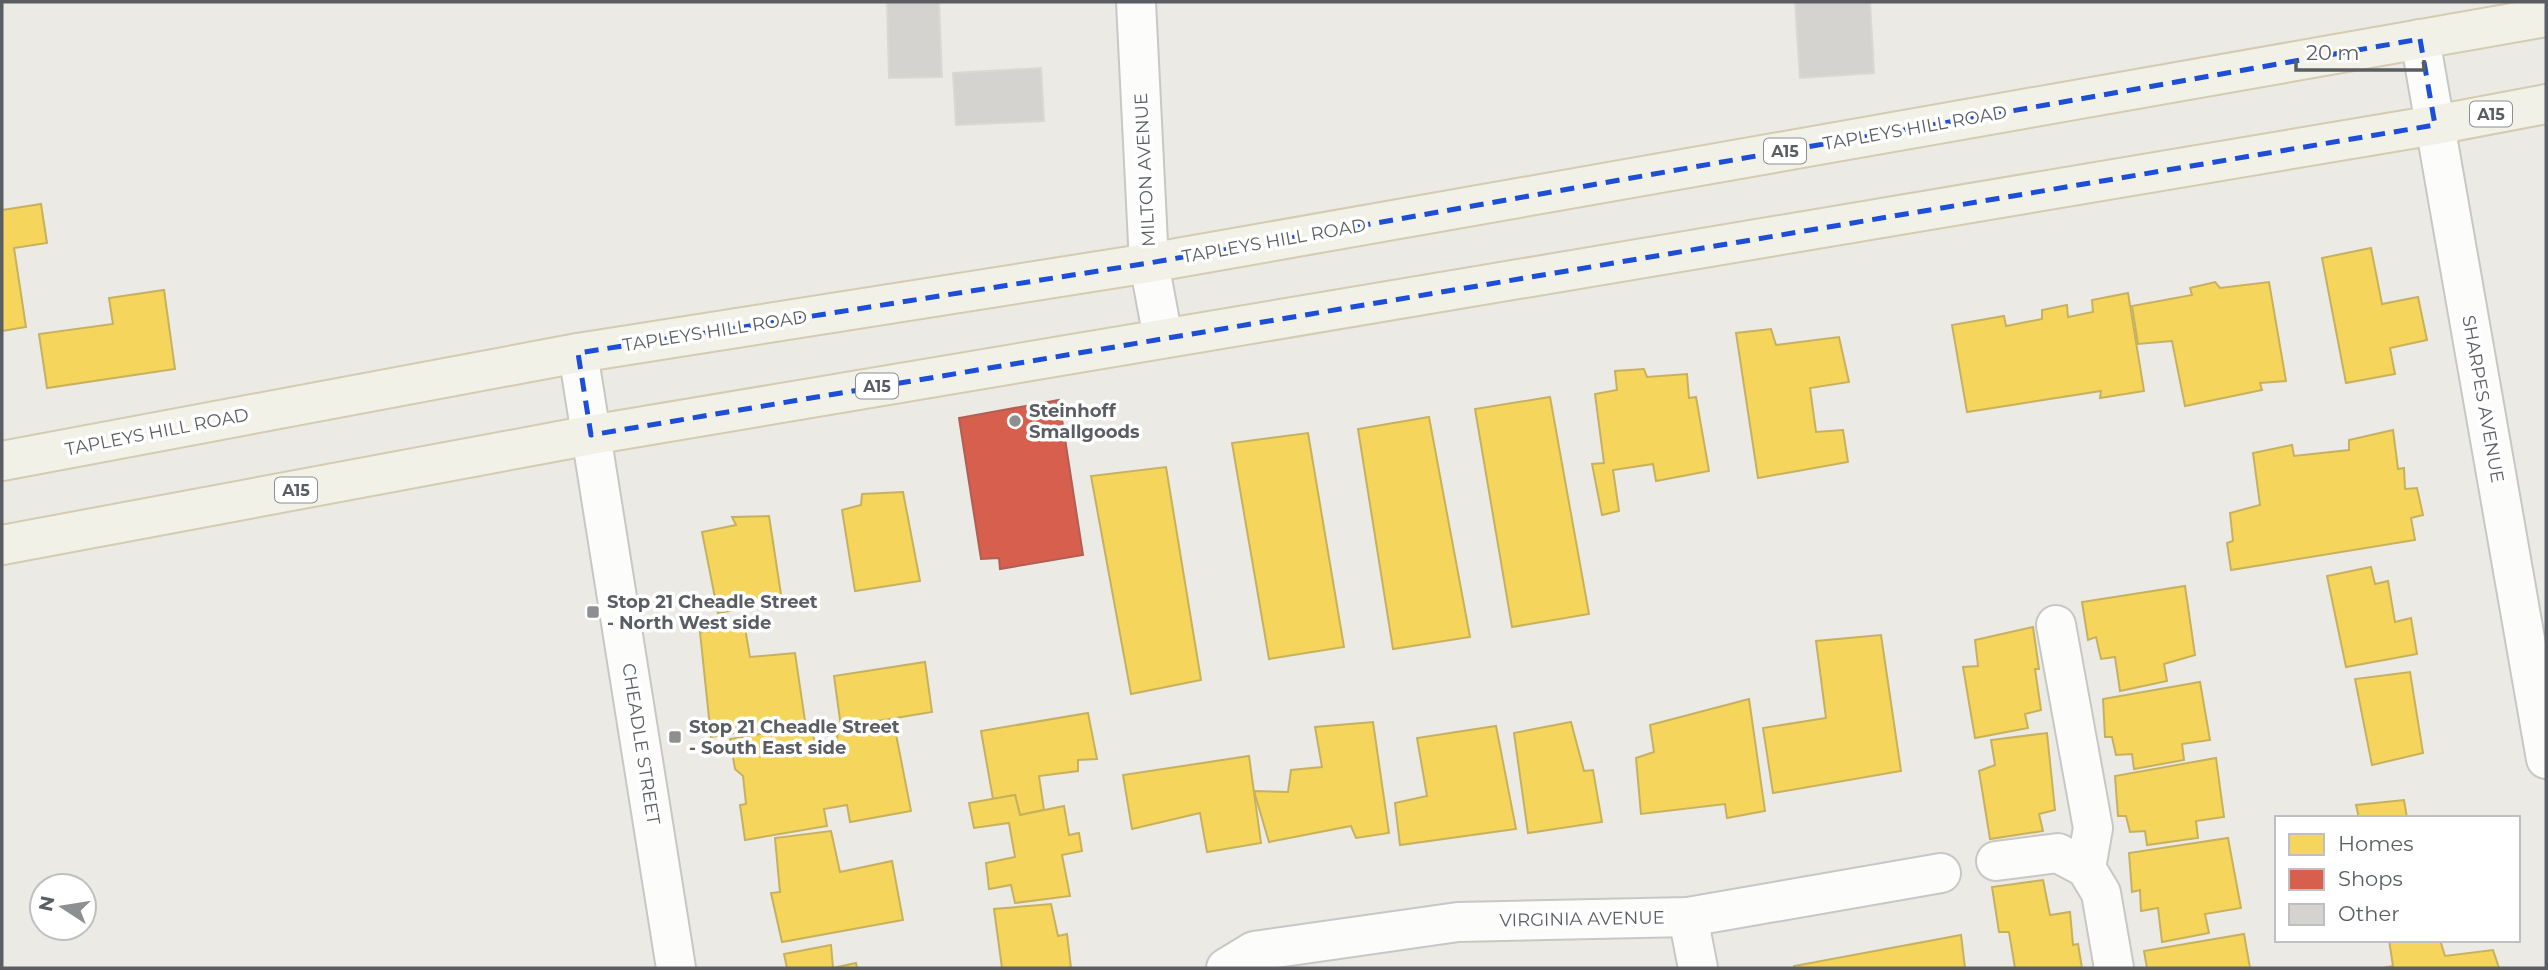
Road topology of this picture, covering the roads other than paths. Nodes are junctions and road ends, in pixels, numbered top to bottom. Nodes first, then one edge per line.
1 (1136, 2) edge
2 (2546, 17) edge
3 (2420, 39) junction
4 (2546, 104) edge
5 (2435, 125) junction
6 (1149, 263) junction
7 (1163, 338) junction
8 (578, 353) junction
9 (591, 435) junction
10 (2, 461) edge
11 (2, 545) edge
12 (2056, 625) dead end
13 (2546, 759) edge
14 (1996, 861) dead end
15 (2087, 867) junction
16 (1941, 873) dead end
17 (1688, 917) junction
18 (676, 968) edge
19 (1226, 968) edge
20 (1698, 968) edge
21 (2114, 968) edge

1 - 6 street, MILTON AVENUE
2 - 3 main road, TAPLEYS HILL ROAD / A15
3 - 5 street, SHARPES AVENUE
3 - 6 main road, TAPLEYS HILL ROAD / A15
4 - 5 main road, A15
5 - 7 main road, A15
5 - 13 street, SHARPES AVENUE
6 - 7 street, MILTON AVENUE
6 - 8 main road, TAPLEYS HILL ROAD / A15
7 - 9 main road, A15
8 - 9 street, CHEADLE STREET
8 - 10 main road, TAPLEYS HILL ROAD / A15
9 - 11 main road, A15
9 - 18 street, CHEADLE STREET
12 - 15 street
14 - 15 street
15 - 21 street
16 - 17 street, VIRGINIA AVENUE
17 - 19 street, VIRGINIA AVENUE
17 - 20 street

